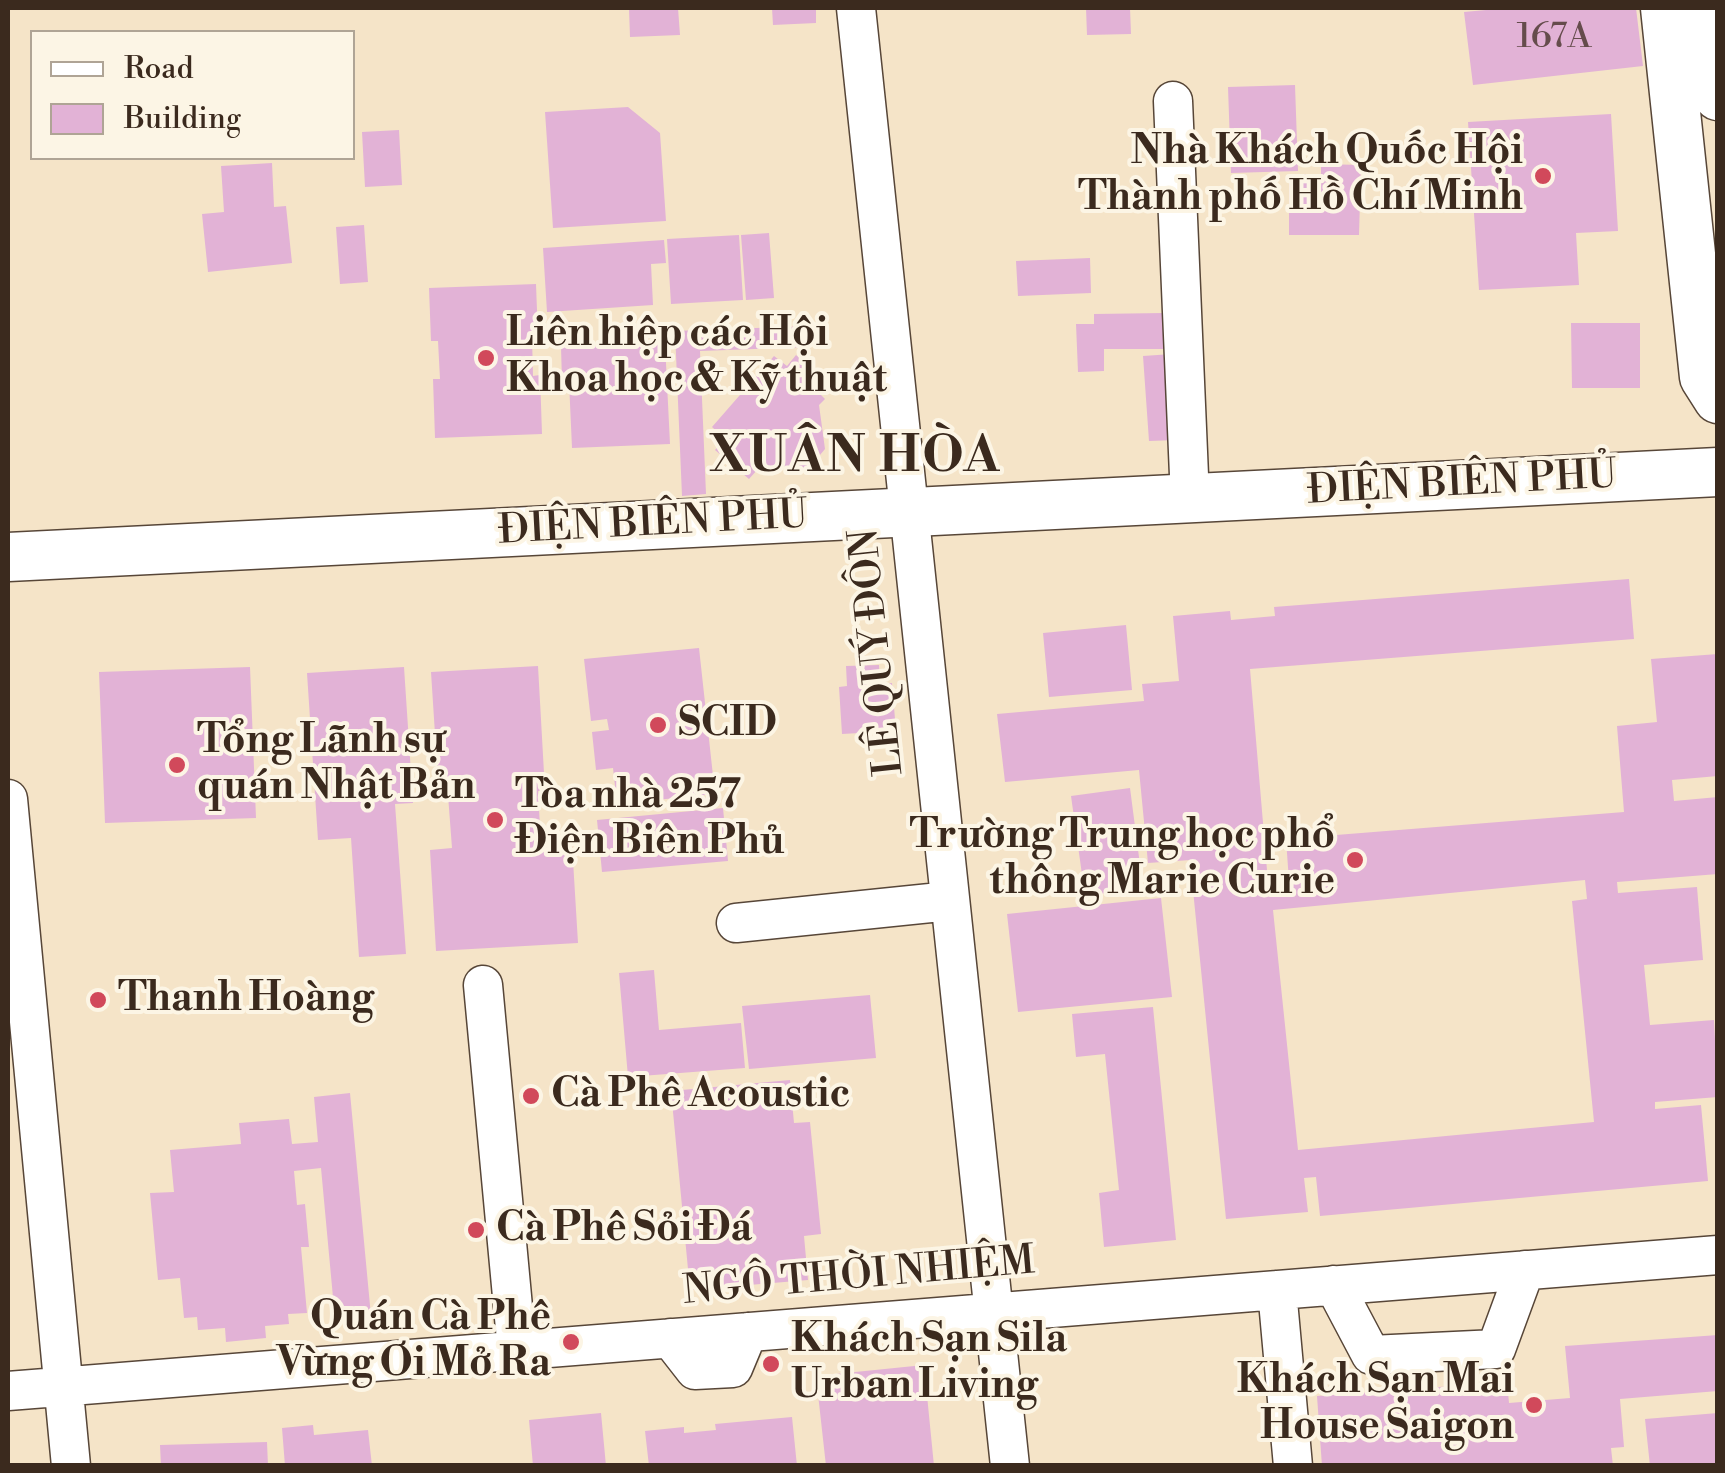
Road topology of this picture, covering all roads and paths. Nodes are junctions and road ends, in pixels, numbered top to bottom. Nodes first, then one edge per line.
1 (856, 8) edge
2 (1665, 8) edge
3 (1707, 8) edge
4 (1718, 96) edge
5 (1173, 100) dead end
6 (1718, 398) edge
7 (1718, 472) edge
8 (1190, 498) junction
9 (909, 513) junction
10 (8, 557) edge
11 (8, 799) edge
12 (950, 901) junction
13 (736, 923) dead end
14 (483, 985) dead end
15 (18, 1003) edge
16 (1718, 1255) edge
17 (1526, 1270) junction
18 (1334, 1286) junction
19 (1277, 1290) junction
20 (994, 1312) junction
21 (518, 1350) junction
22 (62, 1386) junction
23 (8, 1391) edge
24 (71, 1466) edge
25 (1010, 1466) edge
26 (1294, 1466) edge

1 - 9 street, LÊ QUÝ ĐÔN
2 - 6 main road
3 - 4 main road
5 - 8 street
7 - 8 main road, ĐIỆN BIÊN PHỦ
8 - 9 main road, ĐIỆN BIÊN PHỦ
9 - 10 main road, ĐIỆN BIÊN PHỦ
9 - 12 street, LÊ QUÝ ĐÔN
11 - 15 street
12 - 13 street
12 - 20 street, LÊ QUÝ ĐÔN
14 - 21 street
15 - 22 street
16 - 17 street, NGÔ THỜI NHIỆM
17 - 18 street, NGÔ THỜI NHIỆM
17 - 18 street
18 - 19 street, NGÔ THỜI NHIỆM
19 - 20 street, NGÔ THỜI NHIỆM
19 - 26 street
20 - 21 street, NGÔ THỜI NHIỆM
20 - 25 street, LÊ QUÝ ĐÔN
21 - 22 street, NGÔ THỜI NHIỆM
22 - 23 street, NGÔ THỜI NHIỆM
22 - 24 street

